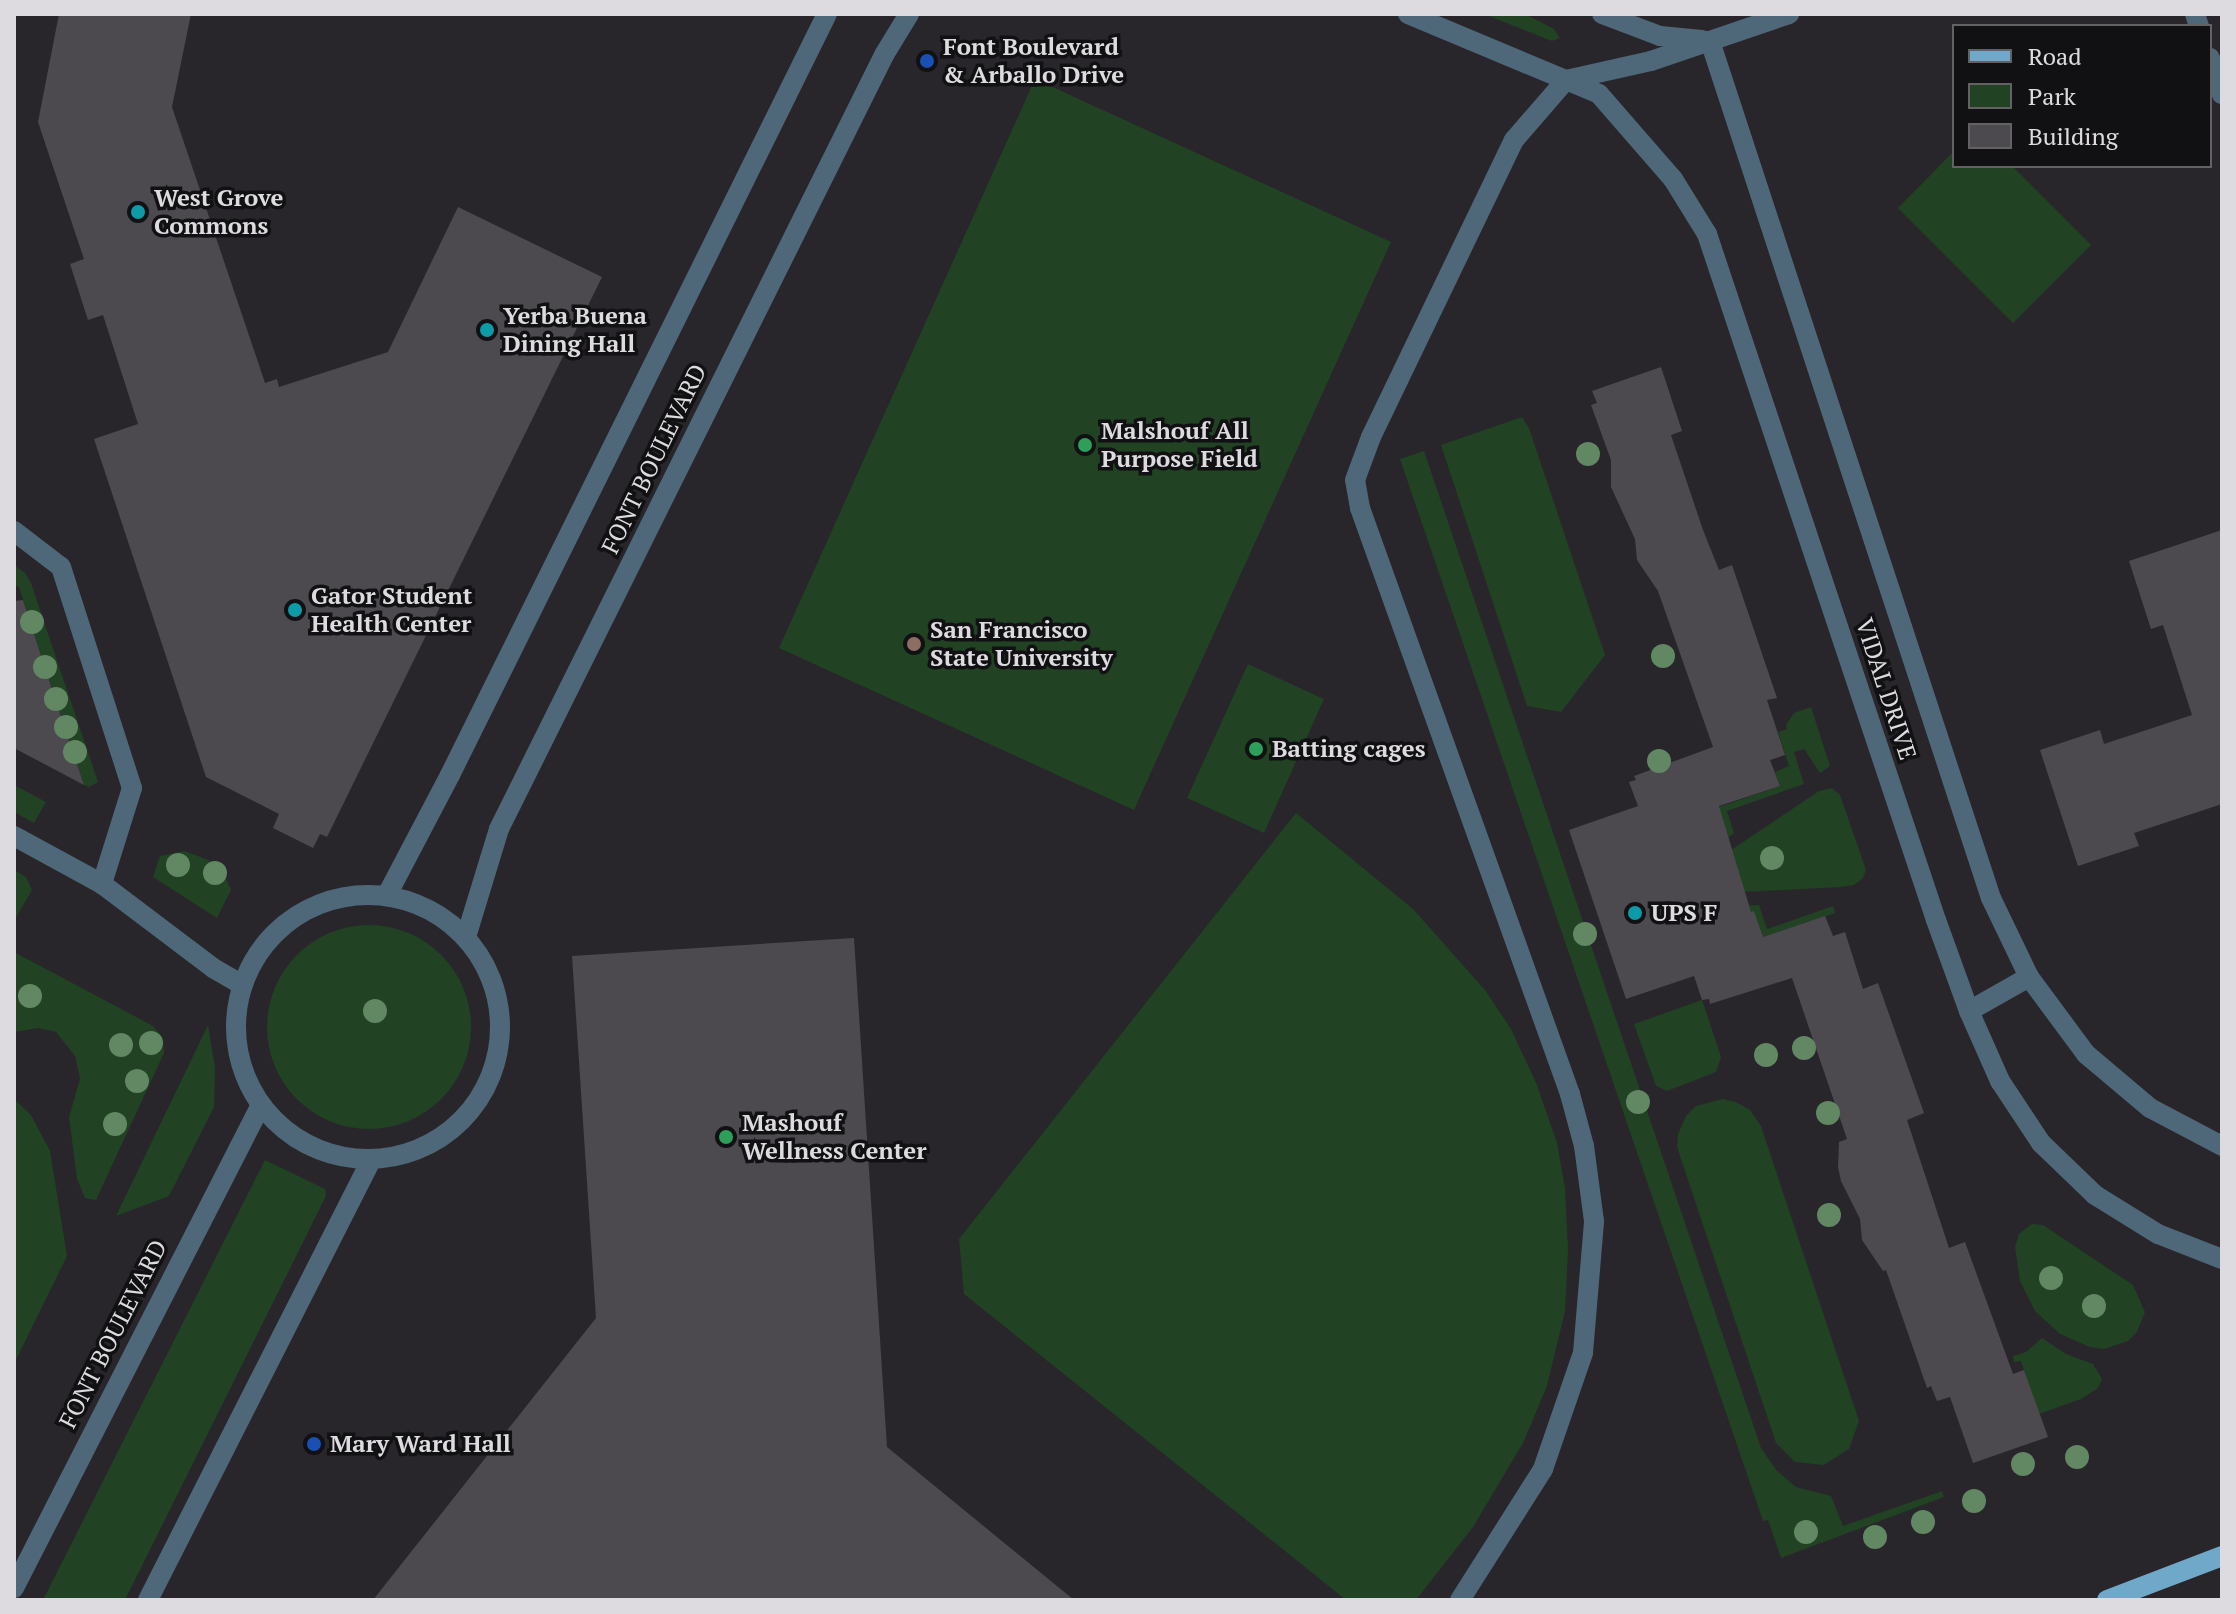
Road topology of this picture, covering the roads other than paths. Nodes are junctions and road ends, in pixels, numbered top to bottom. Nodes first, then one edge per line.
1 (827, 14) edge
2 (909, 14) edge
3 (1408, 14) edge
4 (1602, 14) edge
5 (1789, 14) edge
6 (1710, 41) junction
7 (2212, 64) edge
8 (1566, 80) junction
9 (2222, 94) edge
10 (14, 531) edge
11 (14, 836) edge
12 (102, 884) junction
13 (387, 895) junction
14 (466, 937) junction
15 (2029, 977) junction
16 (242, 985) junction
17 (1969, 1011) junction
18 (261, 1105) junction
19 (2222, 1146) edge
20 (371, 1160) junction
21 (2222, 1259) edge
22 (2222, 1556) edge
23 (14, 1588) edge
24 (148, 1600) edge
25 (1460, 1600) edge
26 (2107, 1600) edge

1 - 13 street, FONT BOULEVARD
2 - 14 street, FONT BOULEVARD
3 - 8 street, VIDAL DRIVE
4 - 6 street
5 - 6 street
6 - 8 street
6 - 15 street, VIDAL DRIVE
7 - 9 street
8 - 17 street, VIDAL DRIVE
8 - 25 street
10 - 12 street
11 - 12 street
12 - 16 street
13 - 14 street
13 - 16 street
14 - 20 street
15 - 17 street
15 - 19 street, VIDAL DRIVE
16 - 18 street
17 - 21 street, VIDAL DRIVE
18 - 20 street
18 - 23 street, FONT BOULEVARD
20 - 24 street
22 - 26 main road

